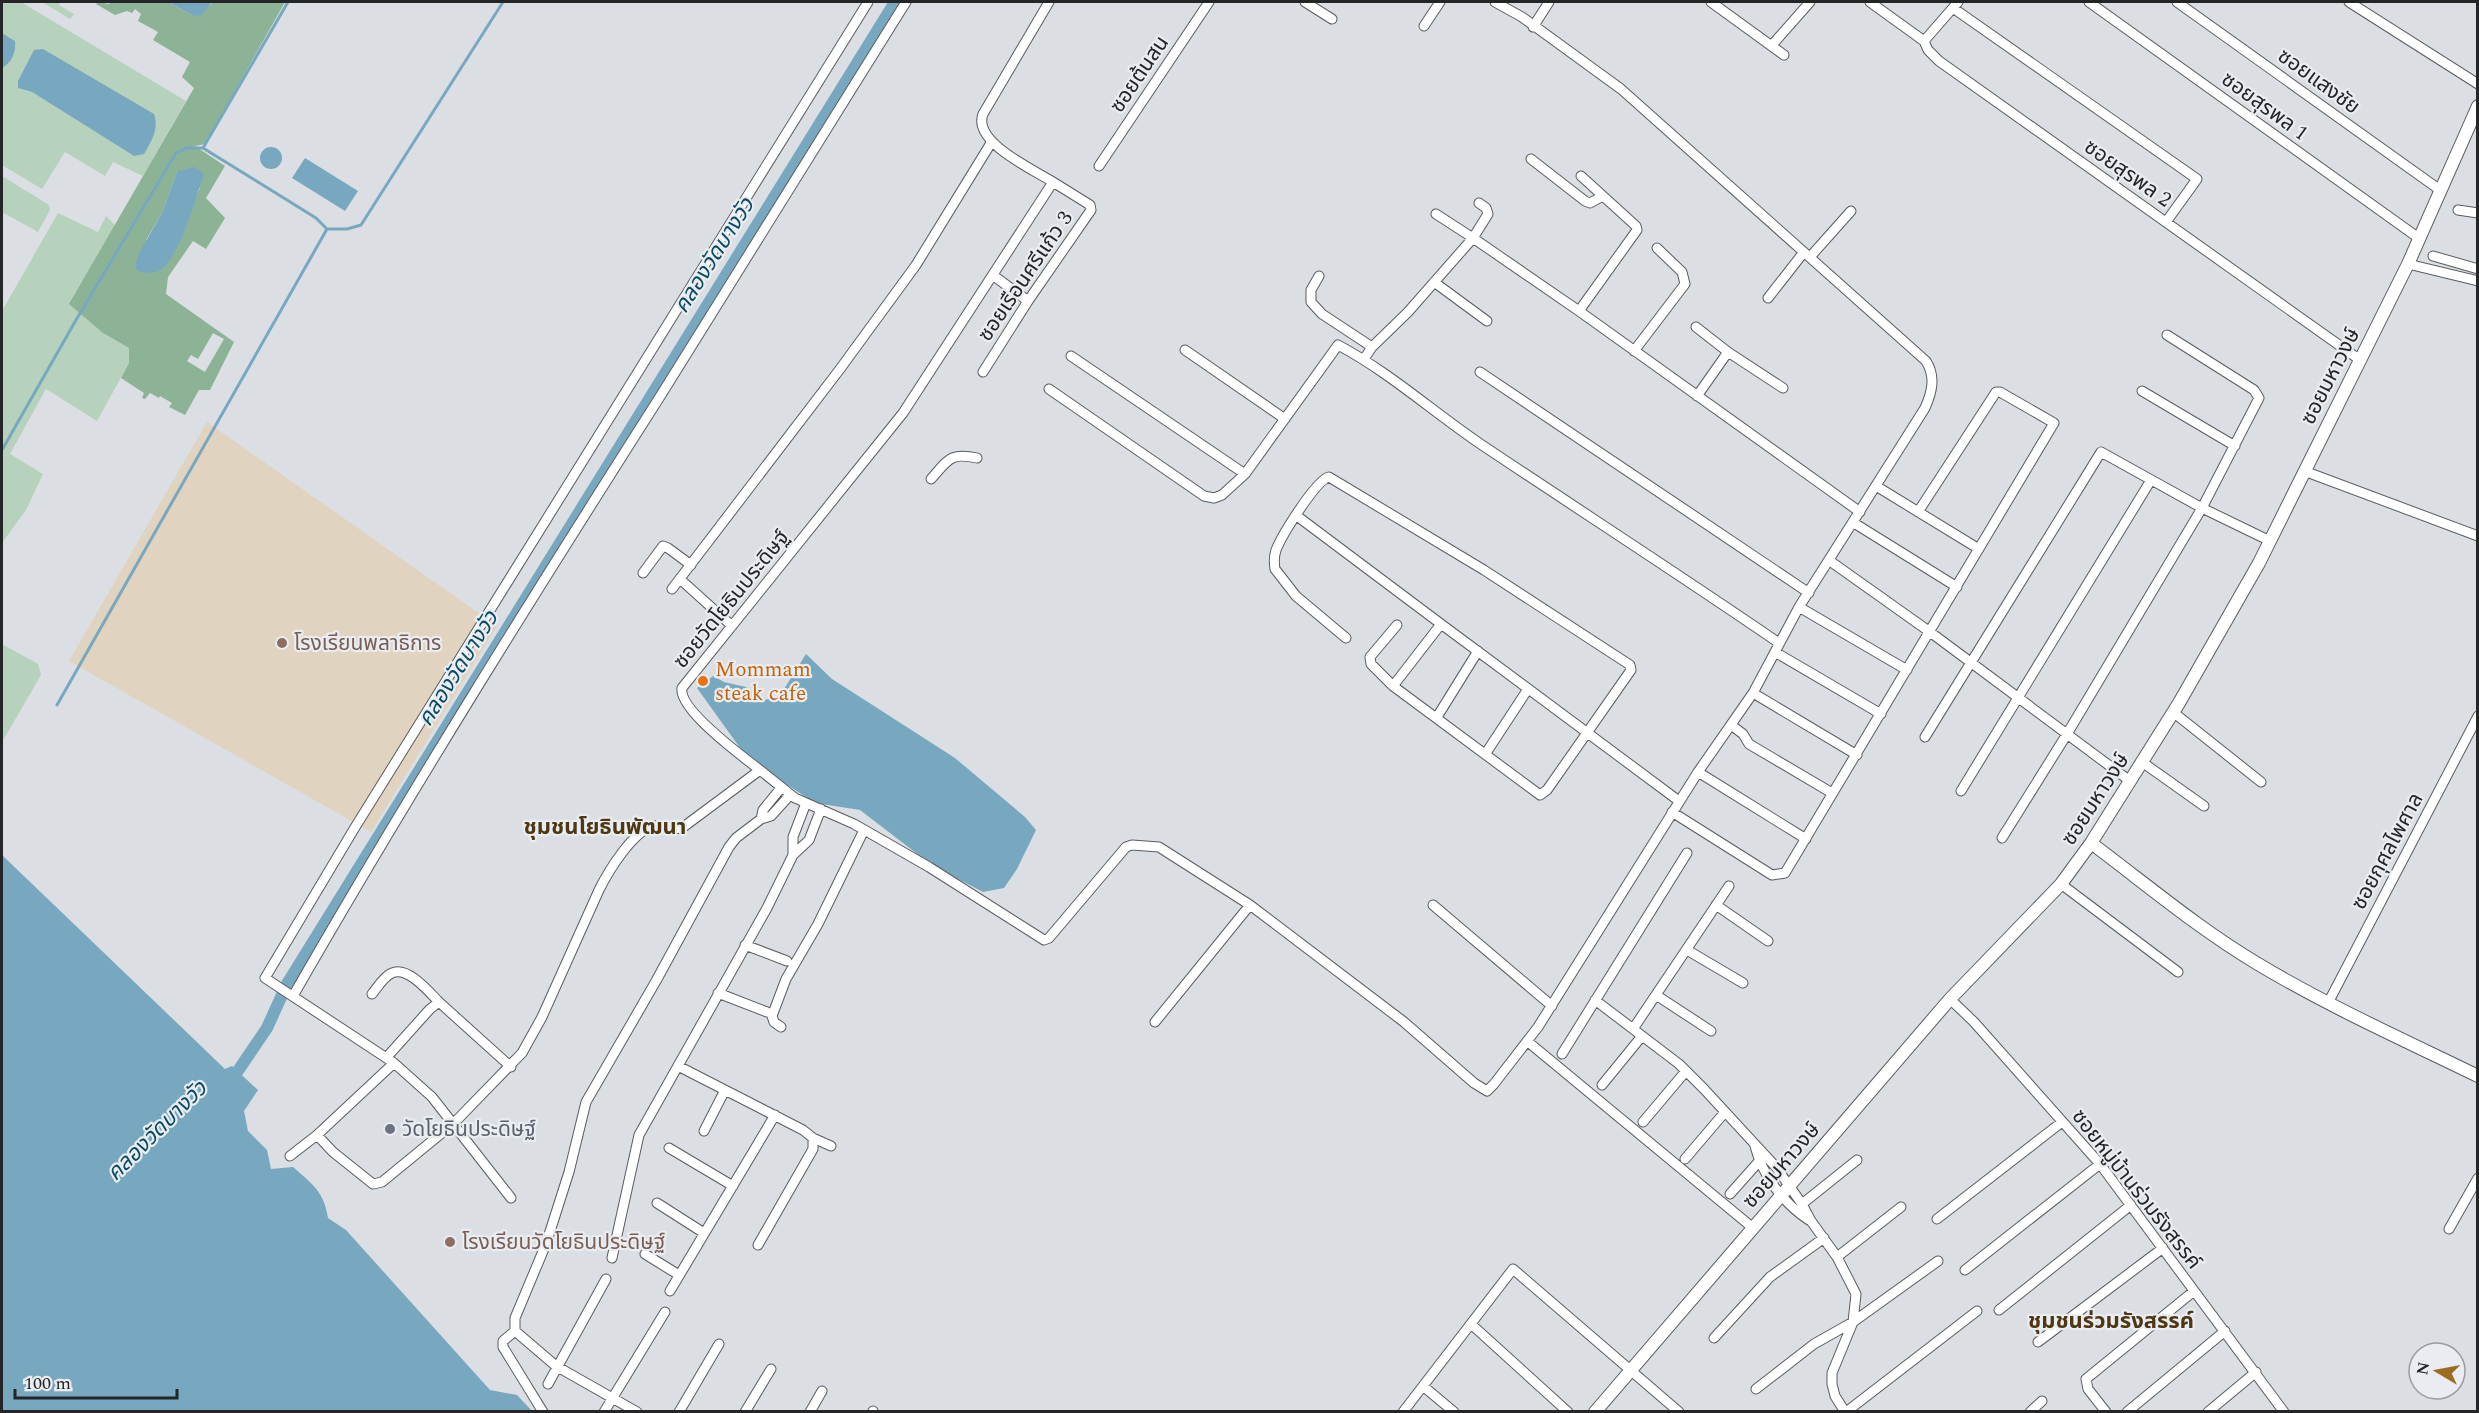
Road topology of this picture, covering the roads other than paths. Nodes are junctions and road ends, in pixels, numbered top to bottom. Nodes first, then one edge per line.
1 (868, 2) edge
2 (906, 2) edge
3 (1049, 2) edge
4 (1209, 2) edge
5 (1305, 2) edge
6 (1440, 2) edge
7 (1495, 2) edge
8 (1549, 2) edge
9 (1711, 2) edge
10 (1810, 2) edge
11 (1870, 2) edge
12 (2089, 2) edge
13 (2177, 2) edge
14 (2349, 2) edge
15 (1956, 5) edge
16 (1332, 18) dead end
17 (1424, 26) dead end
18 (1533, 27) junction
19 (1924, 41) junction
20 (1772, 45) junction
21 (1784, 55) dead end
22 (2478, 84) edge
23 (2476, 112) edge
24 (2472, 130) edge
25 (991, 144) junction
26 (1531, 159) dead end
27 (1100, 166) dead end
28 (1581, 176) dead end
29 (1053, 183) junction
30 (2440, 190) junction
31 (1603, 196) junction
32 (1479, 203) dead end
33 (2458, 210) dead end
34 (1851, 211) dead end
35 (2478, 213) edge
36 (1436, 214) dead end
37 (2166, 222) junction
38 (1473, 238) junction
39 (2420, 239) junction
40 (1657, 248) dead end
41 (1807, 255) junction
42 (2433, 256) dead end
43 (2408, 264) junction
44 (2478, 269) edge
45 (994, 276) junction
46 (1319, 276) dead end
47 (2478, 281) edge
48 (1434, 282) junction
49 (1768, 298) dead end
50 (1028, 300) junction
51 (1579, 311) junction
52 (1487, 321) dead end
53 (1696, 327) dead end
54 (2167, 335) dead end
55 (1372, 347) junction
56 (1185, 350) dead end
57 (1634, 351) junction
58 (1728, 352) junction
59 (1071, 356) dead end
60 (1364, 359) junction
61 (2360, 360) junction
62 (983, 372) dead end
63 (1480, 372) dead end
64 (1783, 388) dead end
65 (1050, 389) dead end
66 (2142, 391) dead end
67 (1697, 396) junction
68 (1285, 419) junction
69 (2235, 447) junction
70 (977, 458) dead end
71 (2304, 471) junction
72 (1245, 474) junction
73 (932, 479) dead end
74 (2151, 480) junction
75 (1876, 486) junction
76 (2202, 508) junction
77 (1860, 512) junction
78 (1918, 512) junction
79 (1297, 516) junction
80 (1854, 523) junction
81 (2478, 536) edge
82 (2268, 540) junction
83 (1979, 549) junction
84 (1830, 561) junction
85 (691, 565) junction
86 (643, 573) dead end
87 (680, 579) junction
88 (1957, 587) junction
89 (672, 590) dead end
90 (1809, 593) junction
91 (1799, 607) junction
92 (1442, 624) junction
93 (1397, 625) dead end
94 (732, 626) junction
95 (1930, 632) junction
96 (1346, 639) dead end
97 (1777, 647) junction
98 (1478, 651) junction
99 (1971, 663) junction
100 (1907, 670) junction
101 (1393, 686) junction
102 (1528, 689) junction
103 (1753, 693) junction
104 (2019, 698) junction
105 (2173, 712) junction
106 (1881, 714) junction
107 (2478, 716) edge
108 (1437, 717) junction
109 (1731, 725) junction
110 (1588, 733) junction
111 (2067, 734) junction
112 (1925, 737) dead end
113 (1486, 753) junction
114 (1857, 756) junction
115 (2142, 762) junction
116 (760, 770) junction
117 (1698, 772) junction
118 (2130, 781) junction
119 (2261, 782) dead end
120 (781, 788) junction
121 (1961, 791) dead end
122 (1832, 793) junction
123 (790, 795) junction
124 (1679, 801) junction
125 (806, 803) junction
126 (2204, 806) dead end
127 (821, 809) junction
128 (1672, 812) junction
129 (760, 819) junction
130 (864, 830) junction
131 (2002, 838) dead end
132 (1806, 839) junction
133 (2091, 843) junction
134 (1688, 853) dead end
135 (793, 855) junction
136 (2061, 884) junction
137 (1729, 886) dead end
138 (1250, 904) junction
139 (1433, 905) dead end
140 (1716, 905) junction
141 (1768, 941) dead end
142 (745, 945) junction
143 (1687, 950) junction
144 (787, 961) dead end
145 (2178, 972) dead end
146 (1743, 983) dead end
147 (718, 993) junction
148 (290, 994) junction
149 (372, 994) dead end
150 (1656, 995) junction
151 (1950, 999) junction
152 (1595, 1000) junction
153 (439, 1002) junction
154 (2328, 1003) junction
155 (1552, 1006) junction
156 (767, 1012) dead end
157 (1155, 1022) dead end
158 (782, 1027) dead end
159 (1711, 1031) dead end
160 (1638, 1033) junction
161 (1527, 1041) junction
162 (1562, 1054) dead end
163 (390, 1060) junction
164 (678, 1066) junction
165 (511, 1067) junction
166 (1686, 1071) junction
167 (2478, 1076) edge
168 (1602, 1085) dead end
169 (725, 1090) junction
170 (1725, 1112) junction
171 (775, 1115) junction
172 (1643, 1122) dead end
173 (2062, 1122) junction
174 (454, 1123) junction
175 (704, 1131) dead end
176 (317, 1135) junction
177 (813, 1138) junction
178 (831, 1146) dead end
179 (669, 1148) dead end
180 (290, 1156) dead end
181 (1762, 1158) junction
182 (1685, 1159) dead end
183 (1857, 1160) dead end
184 (2100, 1164) junction
185 (2478, 1179) edge
186 (733, 1186) junction
187 (1785, 1189) junction
188 (1730, 1194) dead end
189 (512, 1198) dead end
190 (657, 1203) dead end
191 (1802, 1204) junction
192 (2131, 1205) junction
193 (1901, 1207) dead end
194 (1937, 1219) dead end
195 (1811, 1221) junction
196 (1753, 1228) junction
197 (2450, 1229) dead end
198 (704, 1233) junction
199 (1824, 1238) junction
200 (758, 1245) dead end
201 (2163, 1248) junction
202 (645, 1254) dead end
203 (1837, 1257) junction
204 (612, 1258) dead end
205 (1938, 1261) dead end
206 (1965, 1270) dead end
207 (679, 1275) junction
208 (606, 1279) dead end
209 (670, 1291) dead end
210 (2194, 1291) junction
211 (1999, 1310) dead end
212 (1977, 1311) dead end
213 (665, 1312) dead end
214 (1853, 1322) junction
215 (1471, 1323) junction
216 (515, 1331) junction
217 (2225, 1331) junction
218 (1714, 1338) dead end
219 (2038, 1342) dead end
220 (719, 1344) dead end
221 (556, 1366) junction
222 (771, 1369) dead end
223 (1632, 1371) junction
224 (2256, 1372) junction
225 (548, 1383) dead end
226 (1423, 1386) junction
227 (1756, 1389) dead end
228 (822, 1391) dead end
229 (612, 1398) junction
230 (2042, 1401) dead end
231 (543, 1412) edge
232 (604, 1412) edge
233 (637, 1412) edge
234 (679, 1412) edge
235 (745, 1412) edge
236 (810, 1412) edge
237 (1403, 1412) edge
238 (1454, 1412) edge
239 (1568, 1412) edge
240 (1595, 1412) edge
241 (1678, 1412) edge
242 (1845, 1412) edge
243 (2030, 1412) edge
244 (2106, 1412) edge
245 (2127, 1412) edge
246 (2208, 1412) edge
247 (2284, 1412) edge

1 - 148 street
2 - 148 street
3 - 25 street
4 - 27 street, ซอยต้นสน
5 - 16 street
6 - 17 street
7 - 18 street
8 - 18 street
9 - 20 street
10 - 20 street
11 - 19 street, ซอยสุรพล 2
12 - 39 street, ซอยสุรพล 1
13 - 30 street, ซอยแสงชัย
14 - 22 street
15 - 19 street
15 - 37 street
18 - 41 street
19 - 37 street, ซอยสุรพล 2
20 - 21 street
23 - 24 street, ซอยมหาวงษ์
24 - 30 street, ซอยมหาวงษ์
25 - 29 street
25 - 85 street
26 - 31 street
28 - 31 street
29 - 45 street, ซอยวัดโยธินประดิษฐ์
29 - 50 street, ซอยเรือนศรีแก้ว 3
30 - 39 street, ซอยมหาวงษ์
31 - 51 street
32 - 38 street
33 - 35 street
34 - 41 street
36 - 38 street
37 - 61 street, ซอยสุรพล 2
38 - 48 street
38 - 51 street
39 - 43 street, ซอยมหาวงษ์
40 - 57 street
41 - 49 street
41 - 75 street
42 - 44 street
43 - 47 street
43 - 61 street, ซอยมหาวงษ์
45 - 50 street
45 - 94 street, ซอยวัดโยธินประดิษฐ์
46 - 55 street
48 - 52 street
48 - 55 street
50 - 62 street, ซอยเรือนศรีแก้ว 3
51 - 57 street
53 - 58 street
54 - 69 street
55 - 60 street
56 - 68 street
57 - 67 street
58 - 64 street
58 - 67 street
59 - 72 street
60 - 68 street
60 - 97 street
61 - 71 street, ซอยมหาวงษ์
63 - 90 street
65 - 72 street
66 - 69 street
67 - 77 street
68 - 72 street
69 - 76 street
70 - 73 street
71 - 81 street
71 - 82 street, ซอยมหาวงษ์
74 - 76 street
74 - 99 street
74 - 104 street
75 - 77 street
75 - 78 street
76 - 82 street
76 - 111 street
77 - 80 street
78 - 83 street
78 - 83 street
79 - 92 street
79 - 96 street
79 - 110 street
80 - 84 street
80 - 88 street
82 - 105 street, ซอยมหาวงษ์
83 - 88 street
84 - 90 street
84 - 95 street
85 - 86 street
85 - 87 street
87 - 89 street
87 - 94 street
88 - 95 street
90 - 91 street
91 - 97 street
91 - 100 street
92 - 98 street
92 - 101 street
93 - 101 street
94 - 116 street, ซอยวัดโยธินประดิษฐ์
95 - 99 street
95 - 100 street
97 - 103 street
97 - 106 street
98 - 102 street
98 - 108 street
99 - 104 street
99 - 112 street
100 - 106 street
101 - 108 street
102 - 110 street
102 - 113 street
103 - 109 street
103 - 114 street
104 - 111 street
104 - 121 street
105 - 115 street, ซอยมหาวงษ์
105 - 119 street
106 - 114 street
107 - 154 street, ซอยกุศลไพศาล
108 - 113 street
109 - 117 street
109 - 122 street
110 - 113 street
110 - 124 street
111 - 118 street
111 - 131 street
114 - 122 street
115 - 118 street, ซอยมหาวงษ์
115 - 126 street
116 - 120 street
116 - 165 street
117 - 124 street
117 - 132 street
118 - 133 street, ซอยมหาวงษ์
120 - 123 street
120 - 129 street
122 - 132 street
123 - 125 street
123 - 129 street
124 - 128 street
125 - 127 street
125 - 135 street
127 - 130 street
127 - 135 street
128 - 132 street
128 - 155 street
129 - 216 street
130 - 138 street
130 - 158 street
133 - 136 street, ซอยมหาวงษ์
133 - 154 street
134 - 152 street
135 - 142 street
136 - 145 street
136 - 151 street, ซอยมหาวงษ์
137 - 140 street
138 - 157 street
138 - 161 street
139 - 155 street
140 - 141 street
140 - 143 street
142 - 144 street
142 - 147 street
143 - 146 street
143 - 150 street
147 - 156 street
147 - 164 street
148 - 163 street
149 - 153 street
150 - 159 street
150 - 160 street
151 - 173 street, ซอยหมู่บ้านร่วมรังสรรค์
151 - 187 street, ซอยมหาวงษ์
152 - 160 street
152 - 162 street
153 - 163 street
153 - 165 street
154 - 167 street
155 - 161 street
160 - 166 street
160 - 168 street
161 - 196 street
163 - 174 street
163 - 176 street
164 - 169 street
164 - 204 street
165 - 174 street
166 - 170 street
166 - 172 street
169 - 171 street
169 - 175 street
170 - 181 street
170 - 182 street
171 - 177 street
171 - 186 street
173 - 184 street, ซอยหมู่บ้านร่วมรังสรรค์
173 - 194 street
174 - 176 street
174 - 189 street
176 - 180 street
177 - 178 street
177 - 200 street
179 - 186 street
181 - 187 street
181 - 188 street
183 - 191 street
184 - 192 street, ซอยหมู่บ้านร่วมรังสรรค์
184 - 206 street
185 - 197 street
186 - 198 street
187 - 191 street
187 - 195 street
187 - 196 street, ซอยมหาวงษ์
190 - 198 street
191 - 195 street
192 - 201 street, ซอยหมู่บ้านร่วมรังสรรค์
192 - 211 street
193 - 203 street
195 - 199 street
196 - 223 street, ซอยมหาวงษ์
198 - 207 street
199 - 203 street
199 - 218 street
201 - 210 street, ซอยหมู่บ้านร่วมรังสรรค์
201 - 219 street
202 - 207 street
203 - 214 street
205 - 214 street
207 - 209 street
208 - 221 street
210 - 217 street, ซอยหมู่บ้านร่วมรังสรรค์
210 - 244 street
212 - 242 street
213 - 229 street
214 - 227 street
214 - 242 street
215 - 223 street
215 - 226 street
215 - 239 street
216 - 221 street
216 - 231 street
217 - 224 street, ซอยหมู่บ้านร่วมรังสรรค์
217 - 245 street
220 - 234 street
221 - 225 street
221 - 229 street
222 - 235 street
223 - 240 street, ซอยมหาวงษ์
223 - 241 street
224 - 246 street
224 - 247 street, ซอยหมู่บ้านร่วมรังสรรค์
226 - 237 street
226 - 238 street
228 - 236 street
229 - 232 street
229 - 233 street
230 - 243 street

